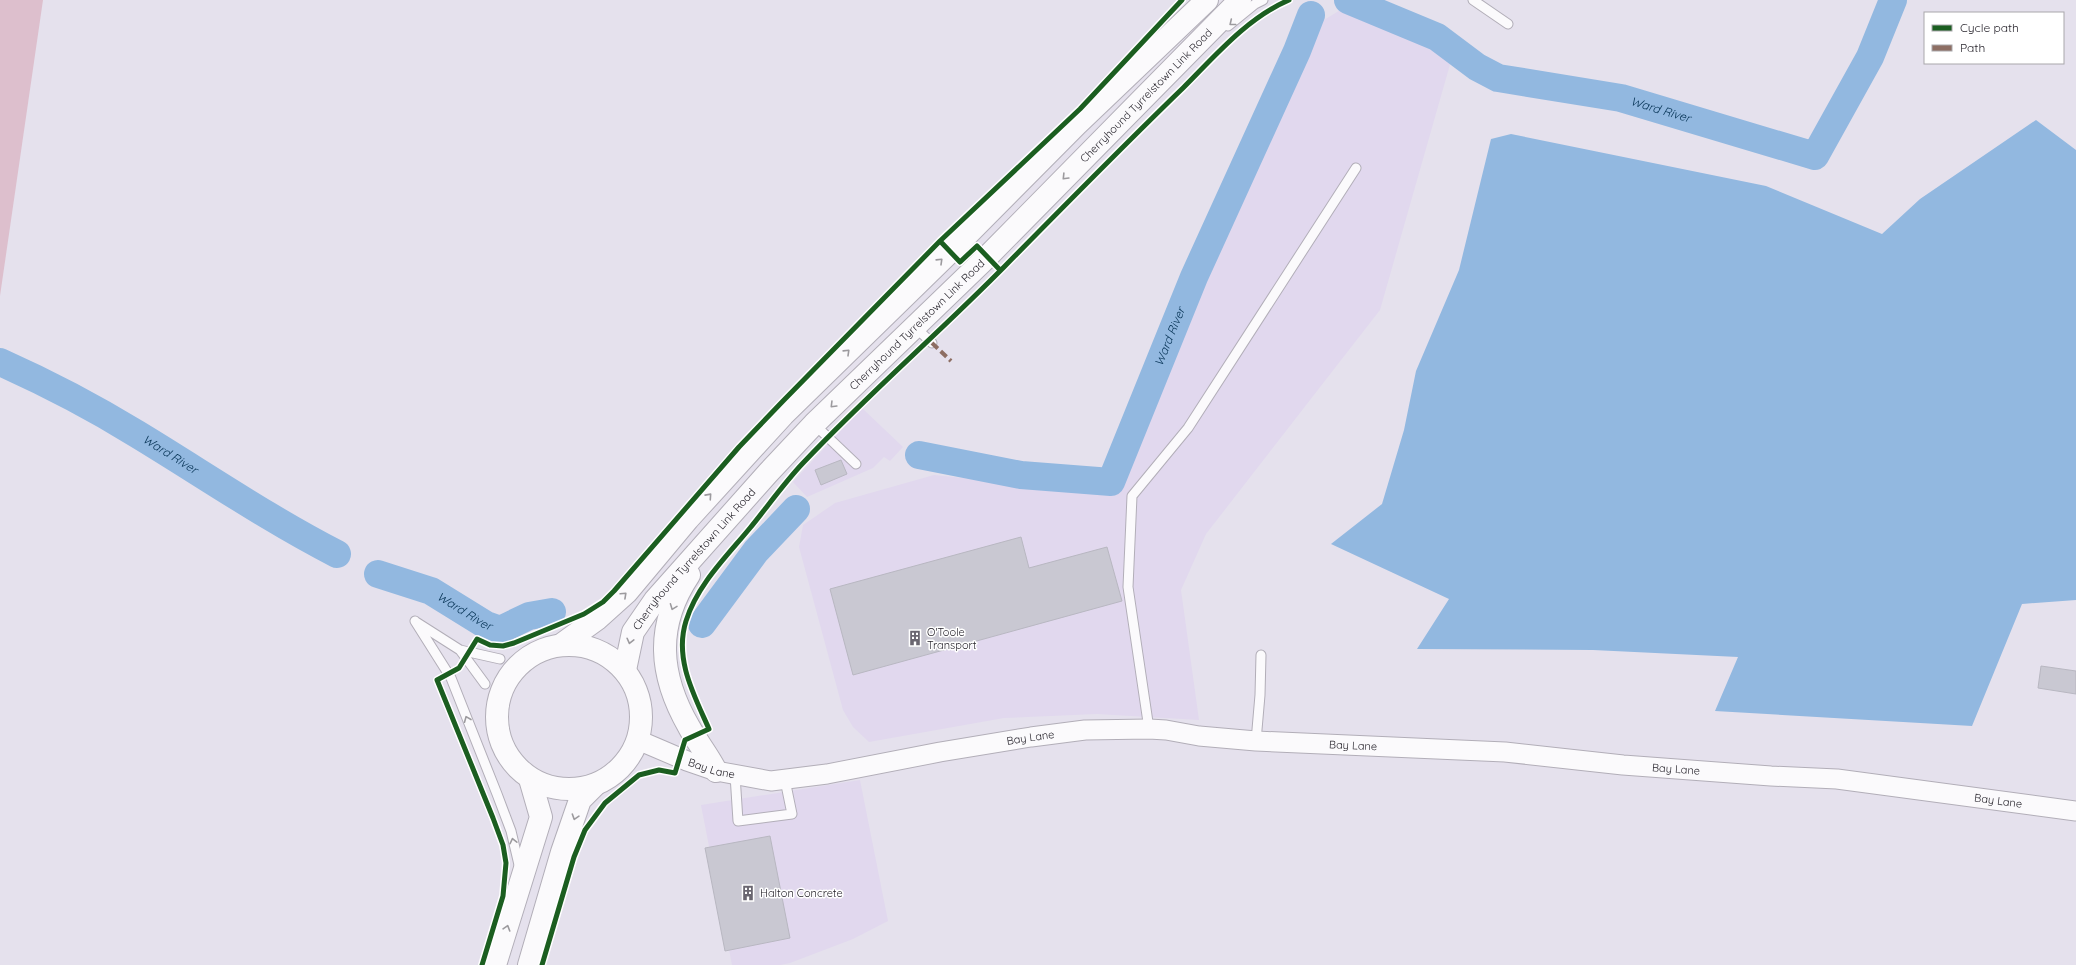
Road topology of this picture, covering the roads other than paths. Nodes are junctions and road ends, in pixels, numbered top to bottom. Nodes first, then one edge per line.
1 (1192, 0) edge
2 (1206, 0) edge
3 (1240, 0) edge
4 (1263, 0) edge
5 (1465, 0) edge
6 (1476, 2) edge
7 (1508, 24) dead end
8 (1128, 73) junction
9 (1161, 81) junction
10 (1356, 168) dead end
11 (915, 327) junction
12 (932, 343) dead end
13 (814, 424) junction
14 (856, 464) dead end
15 (768, 473) junction
16 (561, 645) junction
17 (460, 650) junction
18 (1261, 655) dead end
19 (500, 659) dead end
20 (625, 670) junction
21 (485, 684) dead end
22 (1149, 729) junction
23 (638, 740) junction
24 (1256, 741) junction
25 (725, 773) junction
26 (530, 779) junction
27 (785, 780) junction
28 (595, 785) junction
29 (2076, 811) edge
30 (522, 879) junction
31 (495, 965) edge
32 (530, 965) edge

1 - 8 lane
2 - 8 street
3 - 9 street, Cherryhound Tyrrelstown Link Road
4 -> 9 lane
5 - 6 lane
6 - 7 lane
16 -> 8 street
9 -> 11 street, Cherryhound Tyrrelstown Link Road
10 - 22 lane
11 - 12 lane
11 -> 13 street, Cherryhound Tyrrelstown Link Road
13 - 14 lane
13 - 15 street, Cherryhound Tyrrelstown Link Road
15 -> 20 street, Cherryhound Tyrrelstown Link Road
15 -> 25 street
16 - 20 street
16 - 26 street
17 - 19 lane
17 - 21 lane
30 -> 17 lane
18 - 24 lane
20 - 23 street
22 - 24 street, Bay Lane
22 - 27 street, Bay Lane
23 - 25 street, Bay Lane
23 - 28 street
24 - 29 street, Bay Lane
25 - 27 street, Bay Lane
25 - 27 lane
26 - 28 street
26 - 30 street
28 -> 32 street
31 -> 30 street

